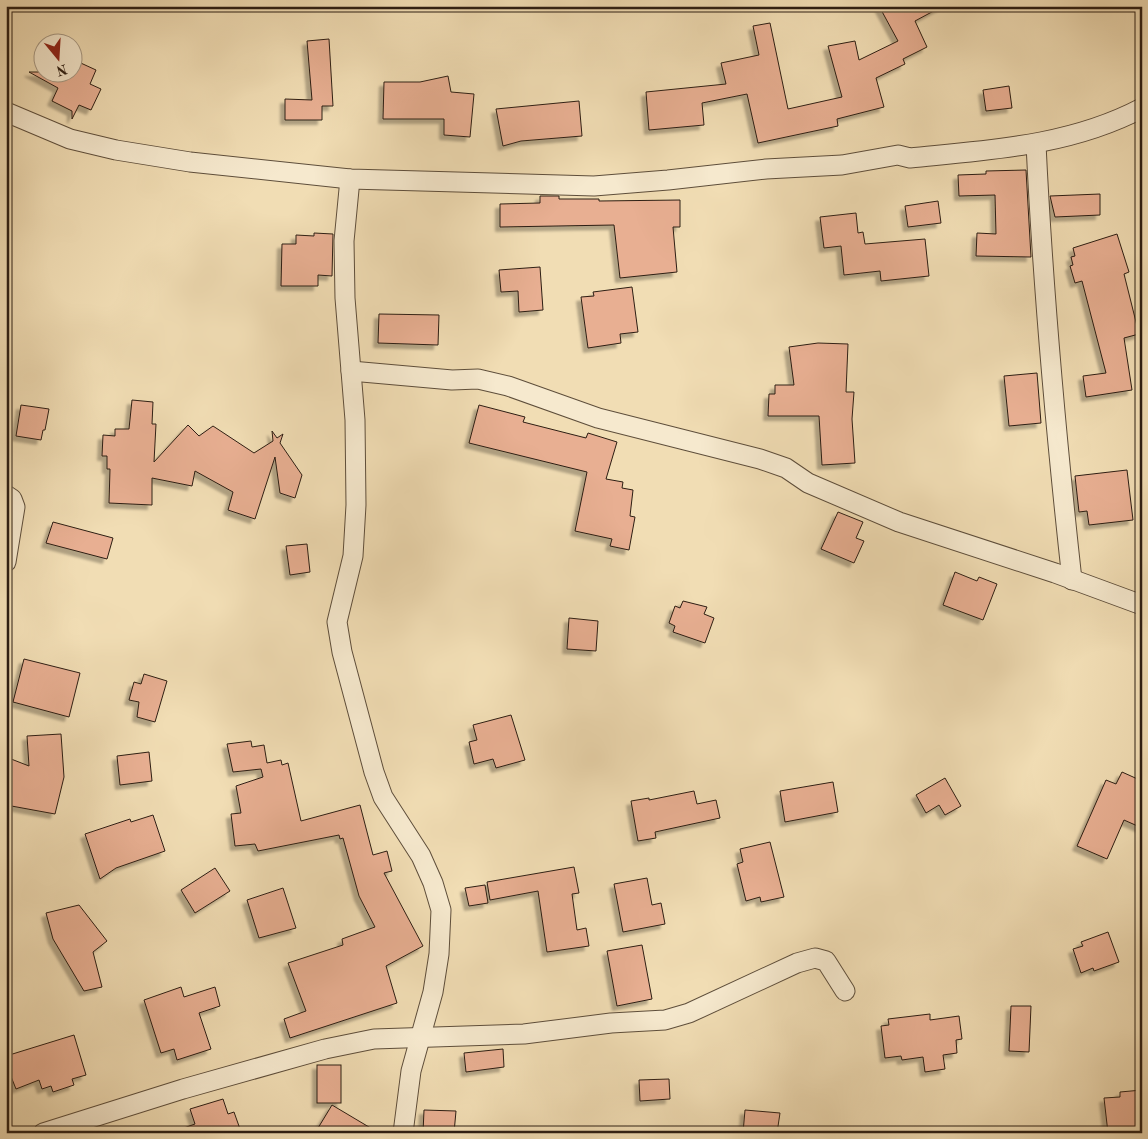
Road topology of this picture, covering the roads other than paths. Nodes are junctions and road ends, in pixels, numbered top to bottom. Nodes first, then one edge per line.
1 (1142, 108) edge
2 (6, 112) edge
3 (1036, 144) junction
4 (350, 179) junction
5 (351, 371) junction
6 (6, 496) edge
7 (6, 562) edge
8 (1072, 580) junction
9 (1142, 605) edge
10 (845, 990) dead end
11 (418, 1039) junction
12 (43, 1133) edge
13 (403, 1133) edge

1 - 3 street
2 - 4 street
3 - 4 street
3 - 8 street
4 - 5 street
5 - 8 street
5 - 11 street
6 - 7 street
8 - 9 street
10 - 11 street
11 - 12 street
11 - 13 street

